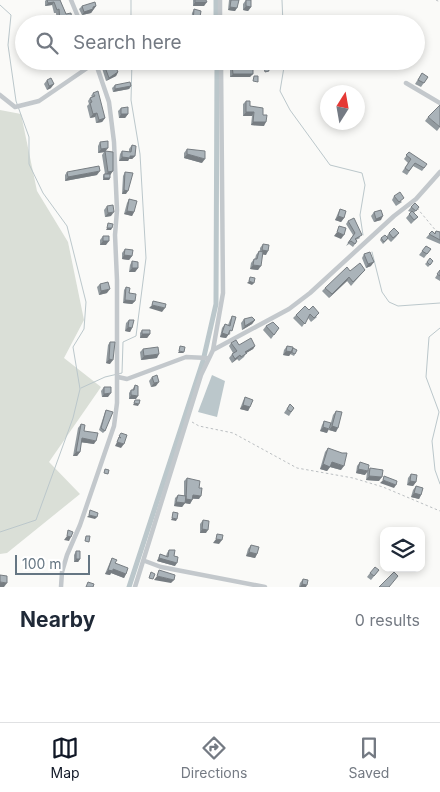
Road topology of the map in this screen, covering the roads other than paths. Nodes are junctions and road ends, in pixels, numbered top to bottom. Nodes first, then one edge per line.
1 (71, 0) edge
2 (220, 0) edge
3 (77, 15) edge
4 (220, 15) edge
5 (84, 70) edge
6 (99, 70) edge
7 (220, 70) edge
8 (406, 83) dead end
9 (0, 95) edge
10 (440, 103) edge
11 (440, 172) edge
12 (213, 350) junction
13 (207, 358) junction
14 (118, 377) junction
15 (145, 560) junction
16 (61, 587) edge
17 (135, 587) edge
18 (265, 587) edge

1 - 3 street
2 - 4 street
5 - 9 street
6 - 14 street
7 - 12 street
8 - 10 street
11 - 12 street
12 - 13 street
13 - 14 street
13 - 15 street
14 - 16 street
15 - 17 street
15 - 18 street

